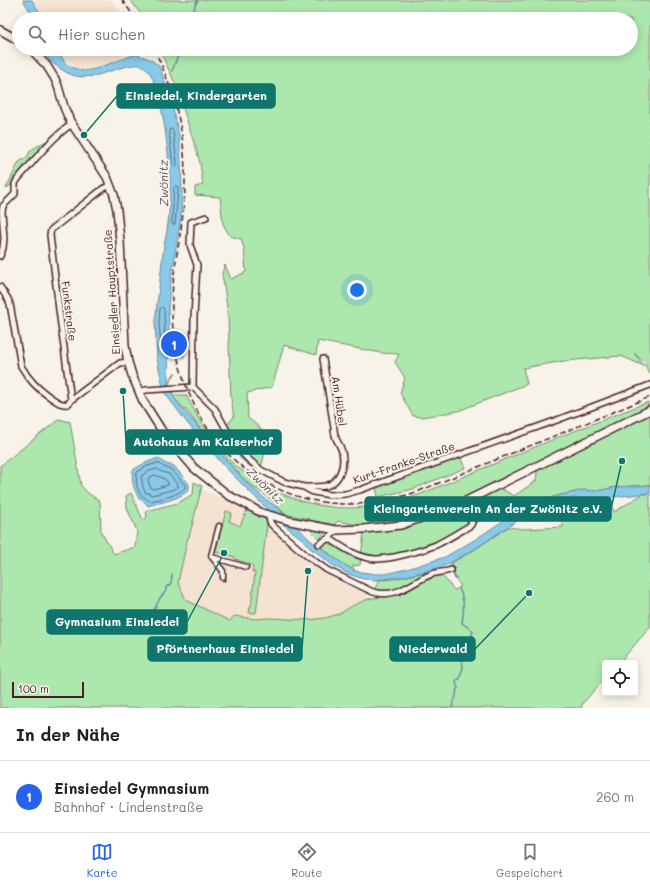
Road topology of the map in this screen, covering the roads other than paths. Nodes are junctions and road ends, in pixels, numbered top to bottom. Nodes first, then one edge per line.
1 (0, 30) edge
2 (12, 37) edge
3 (37, 56) edge
4 (72, 124) junction
5 (110, 186) junction
6 (206, 217) dead end
7 (0, 256) edge
8 (0, 287) edge
9 (323, 359) dead end
10 (128, 362) junction
11 (650, 385) edge
12 (193, 387) junction
13 (139, 392) junction
14 (71, 400) junction
15 (650, 410) edge
16 (304, 487) junction
17 (460, 504) junction
18 (268, 515) junction
19 (219, 526) dead end
20 (336, 530) junction
21 (329, 538) junction
22 (319, 544) dead end
23 (211, 556) junction
24 (246, 567) dead end
25 (451, 570) dead end
26 (223, 578) dead end

1 - 2 main road
3 - 4 main road, Einsiedler Hauptstraße
4 - 5 main road, Einsiedler Hauptstraße
4 - 7 street
5 - 10 main road, Einsiedler Hauptstraße
5 - 14 street, Funkstraße
6 - 12 street
8 - 14 street
9 - 16 street, Am Hübel
10 - 13 main road, Einsiedler Hauptstraße
10 - 14 street
11 - 16 street, Kurt-Franke-Straße
12 - 13 street
12 - 16 street, Kurt-Franke-Straße
13 - 18 main road, Einsiedler Hauptstraße
15 - 17 main road, Einsiedler Hauptstraße
17 - 20 main road, Einsiedler Hauptstraße
17 - 21 street
18 - 20 main road, Einsiedler Hauptstraße
18 - 25 street
19 - 23 street
20 - 21 street
21 - 22 street
23 - 24 street
23 - 26 street

